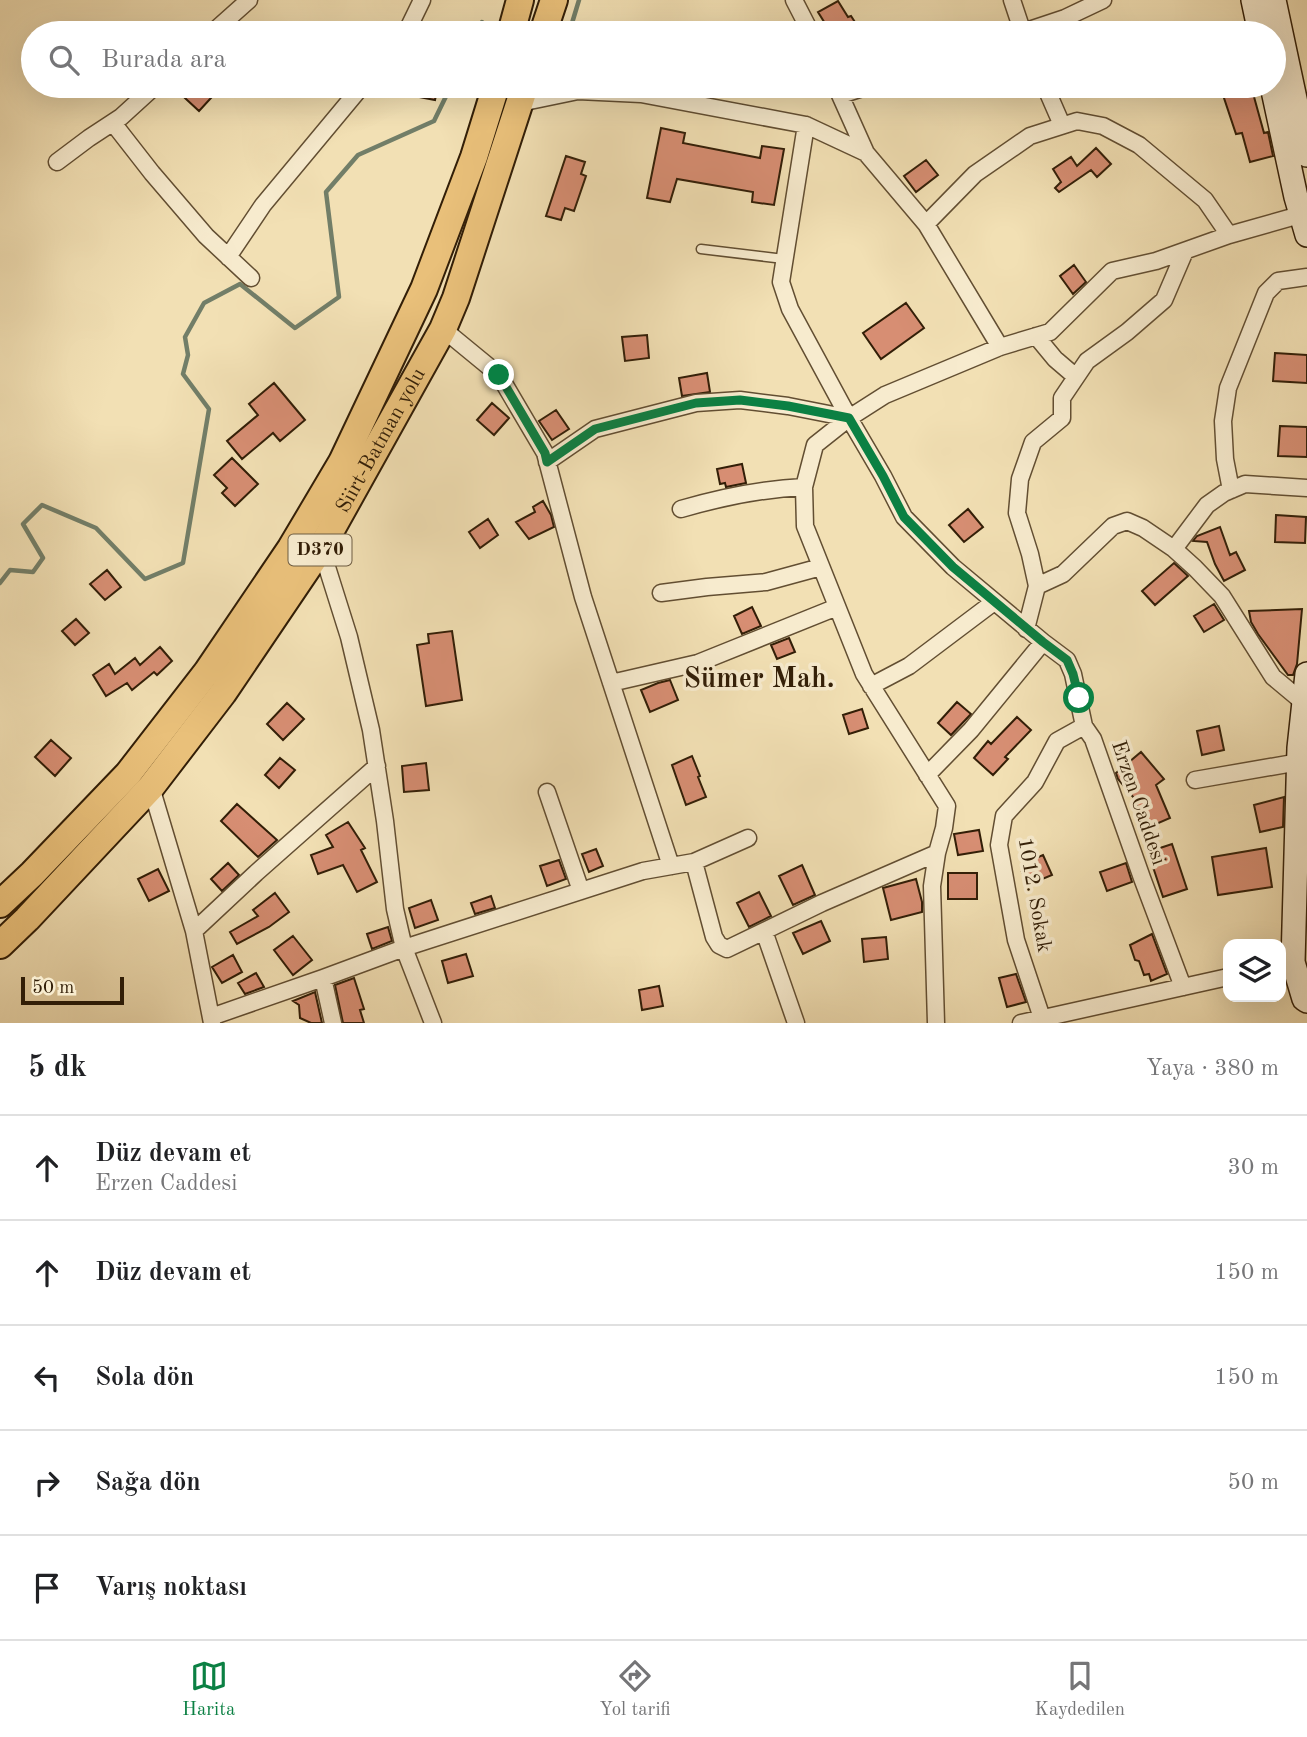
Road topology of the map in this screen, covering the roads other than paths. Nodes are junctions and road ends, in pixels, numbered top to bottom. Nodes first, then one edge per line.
1 (249, 0) edge
2 (422, 0) edge
3 (520, 0) edge
4 (554, 0) edge
5 (794, 0) edge
6 (1012, 0) edge
7 (1103, 0) edge
8 (1253, 0) edge
9 (1274, 0) edge
10 (225, 21) edge
11 (412, 21) edge
12 (514, 21) edge
13 (547, 21) edge
14 (805, 21) edge
15 (1018, 21) edge
16 (1056, 21) edge
17 (1257, 21) edge
18 (1279, 21) edge
19 (1286, 49) edge
20 (142, 98) edge
21 (352, 98) edge
22 (492, 98) edge
23 (522, 98) edge
24 (661, 98) edge
25 (842, 98) edge
26 (1050, 98) edge
27 (1275, 98) edge
28 (113, 122) junction
29 (1304, 122) edge
30 (806, 125) junction
31 (1062, 125) junction
32 (866, 153) junction
33 (1307, 155) edge
34 (57, 162) dead end
35 (1305, 221) edge
36 (926, 224) junction
37 (1229, 235) junction
38 (701, 249) dead end
39 (1185, 251) junction
40 (228, 257) junction
41 (784, 259) junction
42 (1307, 276) edge
43 (251, 278) dead end
44 (443, 329) junction
45 (1036, 336) junction
46 (1000, 347) junction
47 (1076, 377) junction
48 (849, 418) junction
49 (547, 462) junction
50 (804, 487) junction
51 (1307, 488) edge
52 (1231, 490) junction
53 (681, 509) dead end
54 (321, 548) junction
55 (1174, 549) junction
56 (821, 568) junction
57 (1037, 586) junction
58 (661, 593) dead end
59 (994, 601) junction
60 (837, 607) junction
61 (1026, 628) junction
62 (1043, 642) junction
63 (1307, 674) edge
64 (611, 683) junction
65 (871, 685) junction
66 (1303, 702) junction
67 (1084, 726) junction
68 (1298, 762) junction
69 (377, 766) junction
70 (927, 775) junction
71 (1195, 780) dead end
72 (151, 787) junction
73 (547, 792) dead end
74 (748, 838) dead end
75 (1302, 841) edge
76 (937, 853) junction
77 (694, 862) junction
78 (671, 866) junction
79 (581, 891) junction
80 (0, 904) edge
81 (194, 931) junction
82 (764, 931) junction
83 (0, 945) edge
84 (404, 948) junction
85 (1287, 964) edge
86 (323, 978) junction
87 (1223, 978) edge
88 (1183, 987) junction
89 (1307, 1001) edge
90 (1042, 1018) junction
91 (211, 1020) edge
92 (333, 1023) edge
93 (433, 1023) edge
94 (796, 1023) edge
95 (936, 1023) edge
96 (1021, 1023) edge

1 - 10 street
2 - 11 street
3 - 12 highway
4 - 13 highway
5 - 14 street
6 - 15 street
7 - 16 street
8 - 17 main road
9 - 18 main road
19 - 29 main road
20 - 28 street
21 - 40 street
22 - 80 highway, Siirt-Batman yolu / D370
23 - 44 highway, Siirt-Batman yolu / D370
24 - 30 street
25 - 32 street
26 - 31 street
27 - 35 main road
28 - 34 street
28 - 40 street
29 - 33 main road
30 - 32 street
30 - 41 street, Erzen Caddesi
31 - 36 street
31 - 37 street
32 - 36 street
35 - 37 street
36 - 46 street
37 - 39 street
38 - 41 lane
39 - 45 street
39 - 47 street
40 - 43 street
41 - 48 street, Erzen Caddesi
42 - 52 street
44 - 49 street
44 - 54 highway, Siirt-Batman yolu / D370
45 - 46 street
45 - 47 street
46 - 48 street
47 - 57 street
48 - 49 street
48 - 50 street
48 - 59 street, Erzen Caddesi
49 - 64 street
50 - 53 street
50 - 56 street
51 - 52 street
52 - 55 street
54 - 69 street
54 - 72 highway, Siirt-Batman yolu / D370
55 - 57 street
55 - 66 street
56 - 58 street
56 - 60 street
57 - 61 street
59 - 61 street, Erzen Caddesi
59 - 65 street
60 - 64 street
60 - 65 street
61 - 62 street, Erzen Caddesi
62 - 67 street, Erzen Caddesi
62 - 70 street
63 - 66 main road
64 - 78 street
65 - 70 street
66 - 68 main road
67 - 88 street, Erzen Caddesi
67 - 90 street, 1012. Sokak
68 - 71 street
68 - 75 main road
69 - 81 street
69 - 84 street
70 - 76 street
72 - 81 street
72 - 83 highway, Siirt-Batman yolu / D370
73 - 79 street
74 - 77 street
75 - 85 main road
76 - 82 street
76 - 95 street
77 - 78 street
77 - 82 street
78 - 79 street
79 - 84 street
81 - 91 street
82 - 94 street
84 - 86 street
84 - 93 street
85 - 89 main road
86 - 91 street
86 - 92 street
87 - 88 street
88 - 90 street
90 - 96 street

